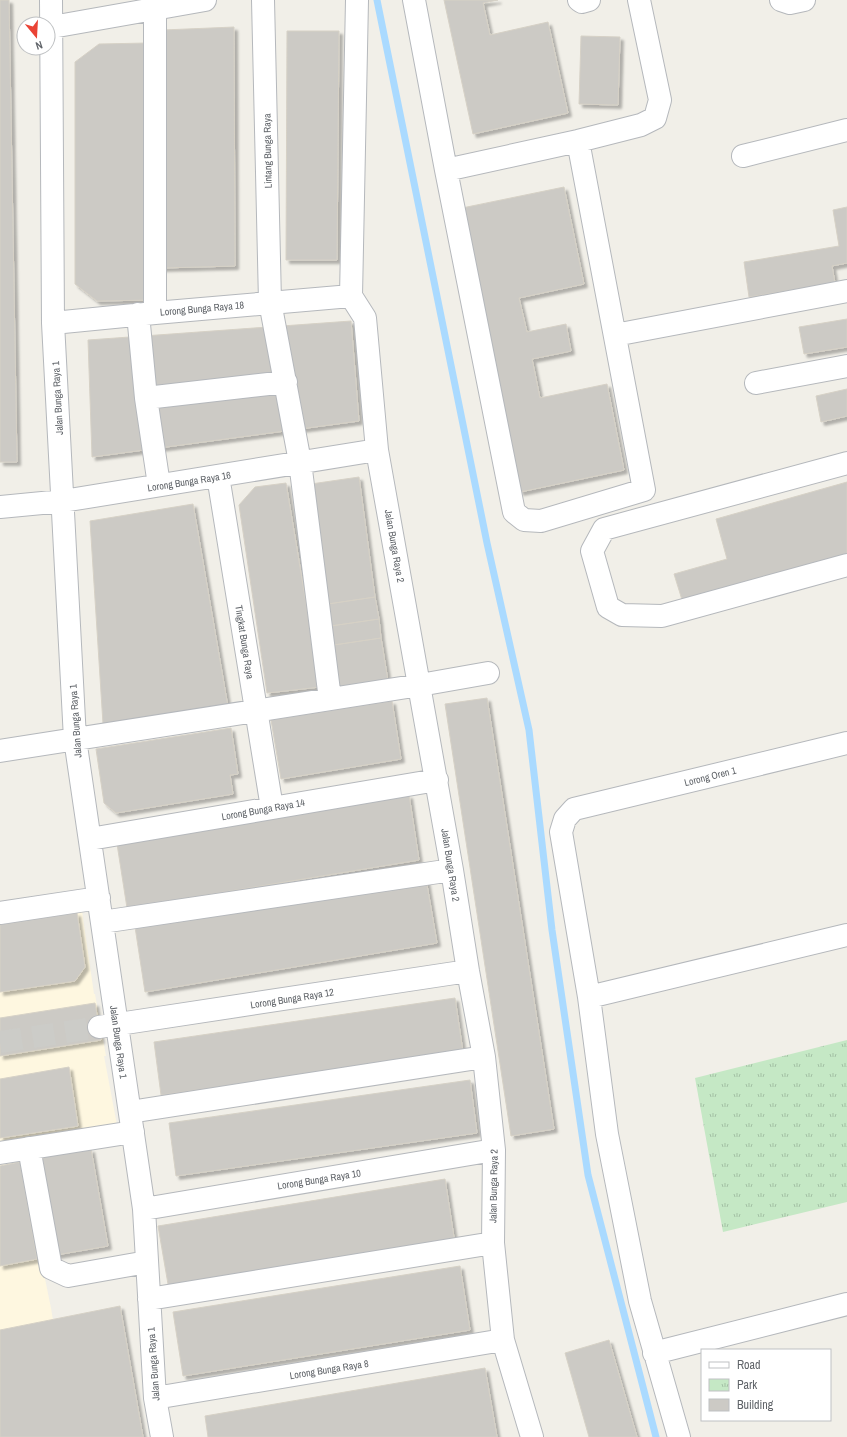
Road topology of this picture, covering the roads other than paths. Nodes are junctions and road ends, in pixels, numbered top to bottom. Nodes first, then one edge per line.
1 (51, 0) edge
2 (205, 0) edge
3 (263, 0) edge
4 (357, 0) edge
5 (414, 0) edge
6 (579, 0) edge
7 (589, 0) edge
8 (639, 0) edge
9 (781, 0) edge
10 (804, 0) edge
11 (155, 8) junction
12 (52, 16) edge
13 (56, 26) edge
14 (52, 56) edge
15 (847, 130) edge
16 (578, 141) junction
17 (743, 156) dead end
18 (446, 170) junction
19 (847, 291) edge
20 (351, 296) junction
21 (270, 302) junction
22 (146, 314) junction
23 (53, 323) junction
24 (615, 334) junction
25 (847, 366) edge
26 (286, 382) junction
27 (756, 383) dead end
28 (146, 398) junction
29 (377, 450) junction
30 (300, 462) junction
31 (847, 463) edge
32 (218, 476) junction
33 (159, 485) junction
34 (63, 501) junction
35 (0, 507) edge
36 (847, 565) edge
37 (488, 673) dead end
38 (420, 685) junction
39 (330, 700) junction
40 (256, 711) junction
41 (75, 739) junction
42 (847, 743) edge
43 (0, 751) edge
44 (436, 780) junction
45 (272, 808) junction
46 (90, 839) junction
47 (452, 870) junction
48 (99, 898) junction
49 (0, 913) edge
50 (102, 922) junction
51 (847, 935) edge
52 (468, 971) junction
53 (589, 997) junction
54 (108, 1026) junction
55 (484, 1057) junction
56 (131, 1122) junction
57 (29, 1148) junction
58 (494, 1150) junction
59 (0, 1153) edge
60 (144, 1208) junction
61 (493, 1243) junction
62 (147, 1262) junction
63 (149, 1299) junction
64 (847, 1304) edge
65 (503, 1340) junction
66 (654, 1353) junction
67 (155, 1398) junction
68 (162, 1437) edge
69 (532, 1437) edge
70 (679, 1437) edge

1 - 12 street, Jalan Bunga Raya 1
2 - 11 street
3 - 21 street, Lintang Bunga Raya
4 - 20 street
5 - 18 street
6 - 7 street
8 - 16 street
9 - 10 street
11 - 13 street
11 - 22 street
14 - 23 street, Jalan Bunga Raya 1
15 - 17 street
16 - 18 street
16 - 24 street
18 - 24 street
19 - 24 street
20 - 21 street, Lorong Bunga Raya 18
20 - 29 street, Jalan Bunga Raya 2
21 - 22 street, Lorong Bunga Raya 18
21 - 26 street, Lintang Bunga Raya
22 - 23 street, Lorong Bunga Raya 18
22 - 28 street
23 - 34 street, Jalan Bunga Raya 1
25 - 27 street
26 - 28 street
26 - 30 street, Lintang Bunga Raya
28 - 33 street
29 - 30 street, Lorong Bunga Raya 16
29 - 38 street, Jalan Bunga Raya 2
30 - 32 street, Lorong Bunga Raya 16
30 - 39 street, Lintang Bunga Raya
31 - 36 street
32 - 33 street, Lorong Bunga Raya 16
32 - 40 street, Tingkat Bunga Raya
33 - 34 street, Lorong Bunga Raya 16
34 - 35 street, Lorong Bunga Raya 16
34 - 41 street, Jalan Bunga Raya 1
37 - 38 street
38 - 39 street
38 - 44 street, Jalan Bunga Raya 2
39 - 40 street
40 - 41 street
40 - 45 street, Tingkat Bunga Raya
41 - 43 street
41 - 46 street, Jalan Bunga Raya 1
42 - 53 street, Lorong Oren 1
44 - 45 street, Lorong Bunga Raya 14
44 - 47 street, Jalan Bunga Raya 2
45 - 46 street, Lorong Bunga Raya 14
46 - 48 street, Jalan Bunga Raya 1
47 - 50 street
47 - 52 street, Jalan Bunga Raya 2
48 - 49 street
48 - 50 street, Jalan Bunga Raya 1
50 - 54 street, Jalan Bunga Raya 1
51 - 53 street
52 - 54 street, Lorong Bunga Raya 12
52 - 55 street, Jalan Bunga Raya 2
53 - 66 street
54 - 56 street, Jalan Bunga Raya 1
55 - 56 street
55 - 58 street, Jalan Bunga Raya 2
56 - 57 street
56 - 60 street, Jalan Bunga Raya 1
57 - 59 street
57 - 62 street
58 - 60 street, Lorong Bunga Raya 10
58 - 61 street, Jalan Bunga Raya 2
60 - 62 street, Jalan Bunga Raya 1
61 - 63 street
61 - 65 street, Jalan Bunga Raya 2
62 - 63 street, Jalan Bunga Raya 1
63 - 67 street, Jalan Bunga Raya 1
64 - 66 street
65 - 67 street, Lorong Bunga Raya 8
65 - 69 street, Jalan Bunga Raya 2
66 - 70 street
67 - 68 street, Jalan Bunga Raya 1

